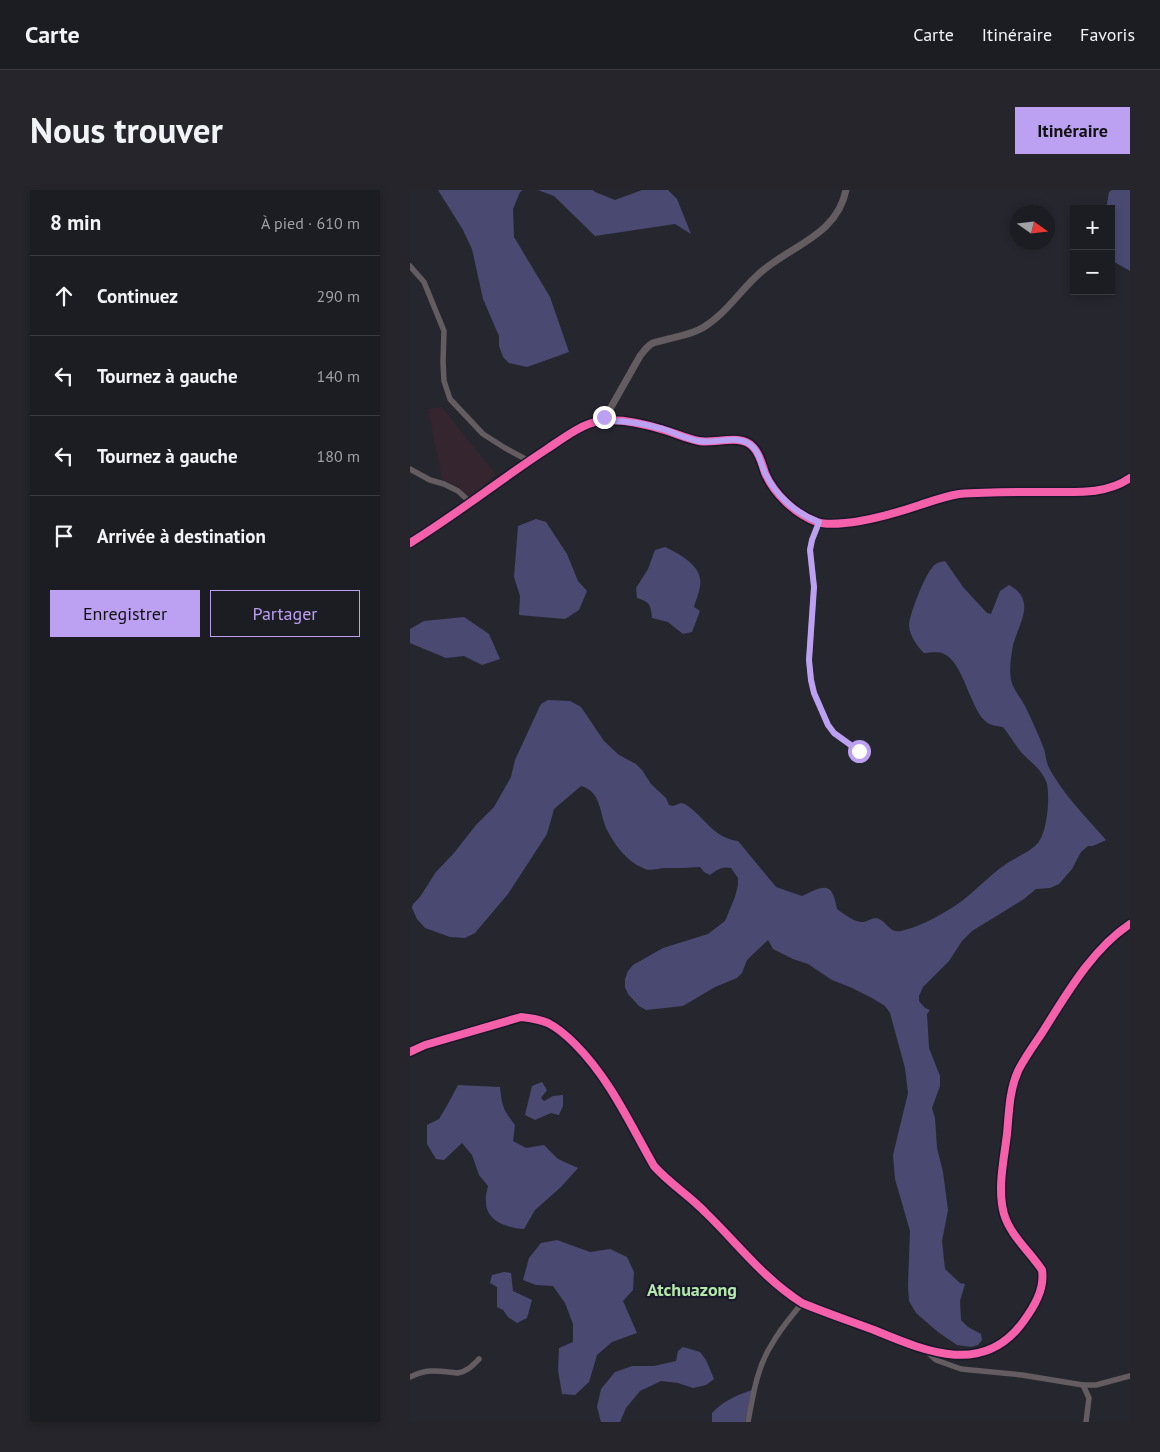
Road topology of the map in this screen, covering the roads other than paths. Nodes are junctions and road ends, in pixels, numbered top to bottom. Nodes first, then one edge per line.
1 (846, 190) edge
2 (410, 266) edge
3 (599, 421) junction
4 (529, 461) junction
5 (410, 469) edge
6 (1130, 478) edge
7 (470, 502) junction
8 (819, 522) junction
9 (410, 543) edge
10 (859, 751) dead end
11 (1130, 924) edge
12 (410, 1052) edge
13 (802, 1303) junction
14 (925, 1350) junction
15 (480, 1359) dead end
16 (1130, 1376) edge
17 (410, 1377) edge
18 (1083, 1386) junction
19 (748, 1422) edge
20 (1086, 1422) edge

1 - 3 street
2 - 4 street
3 - 4 street
3 - 8 street
4 - 7 street
5 - 7 street
6 - 8 street
7 - 9 street
8 - 10 street
11 - 14 street
12 - 13 street
13 - 14 street
13 - 19 street
14 - 18 street
15 - 17 street
16 - 18 street
18 - 20 street

